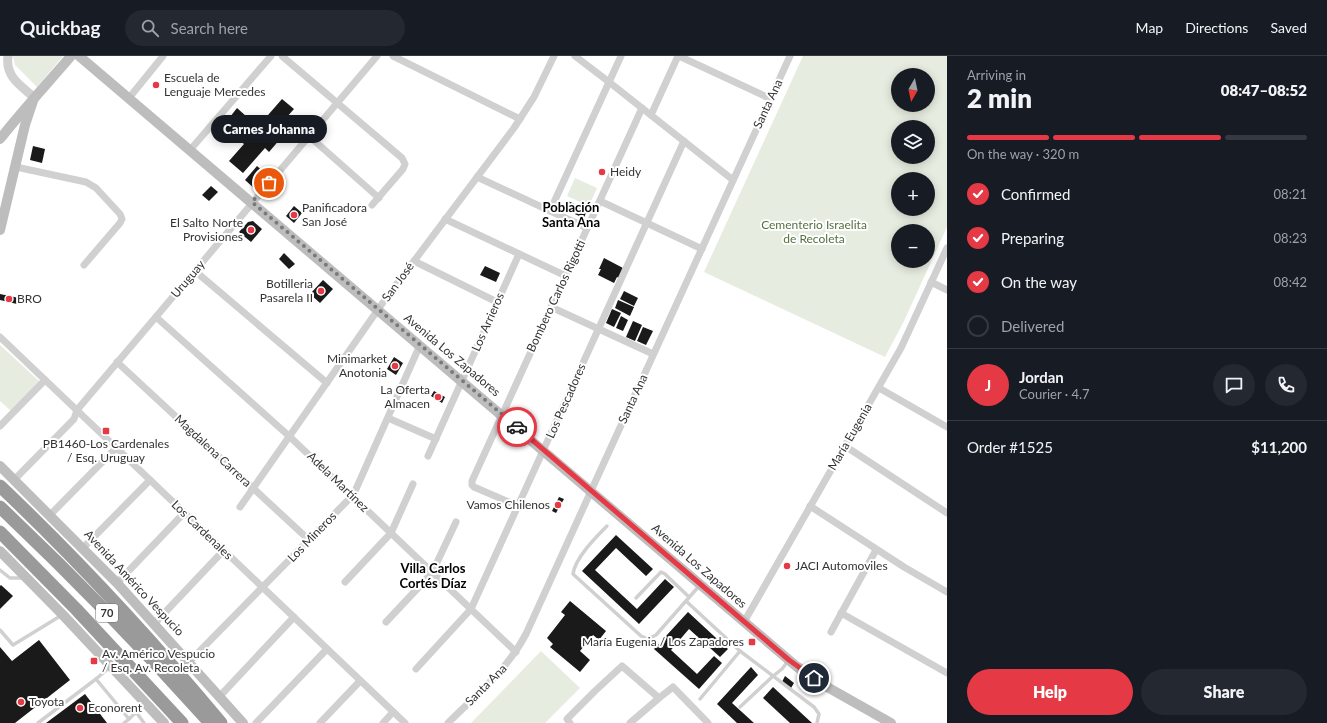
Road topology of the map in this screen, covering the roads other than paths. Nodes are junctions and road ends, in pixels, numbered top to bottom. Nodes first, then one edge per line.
1 (8, 56) edge
2 (71, 56) edge
3 (79, 56) edge
4 (163, 56) edge
5 (271, 56) edge
6 (282, 56) edge
7 (377, 56) edge
8 (393, 56) edge
9 (554, 56) edge
10 (575, 56) edge
11 (621, 56) edge
12 (679, 56) edge
13 (790, 56) edge
14 (609, 82) junction
15 (129, 98) junction
16 (771, 99) junction
17 (34, 100) junction
18 (337, 103) junction
19 (642, 108) junction
20 (651, 115) junction
21 (520, 118) junction
22 (309, 136) junction
23 (0, 139) edge
24 (684, 141) junction
25 (190, 150) junction
26 (16, 167) junction
27 (477, 177) junction
28 (733, 180) junction
29 (379, 198) junction
30 (252, 202) junction
31 (600, 202) junction
32 (372, 205) dead end
33 (550, 211) junction
34 (445, 219) junction
35 (647, 223) junction
36 (587, 228) junction
37 (0, 230) edge
38 (947, 248) edge
39 (702, 249) junction
40 (519, 254) junction
41 (414, 261) junction
42 (84, 265) dead end
43 (195, 271) junction
44 (566, 276) junction
45 (931, 282) junction
46 (947, 290) edge
47 (497, 302) junction
48 (551, 308) junction
49 (378, 310) junction
50 (156, 317) junction
51 (599, 329) junction
52 (0, 337) edge
53 (420, 345) junction
54 (654, 354) junction
55 (117, 362) junction
56 (45, 380) junction
57 (462, 380) junction
58 (327, 383) junction
59 (879, 388) junction
60 (77, 410) junction
61 (502, 415) junction
62 (388, 418) junction
63 (946, 425) edge
64 (0, 426) edge
65 (289, 436) junction
66 (436, 439) junction
67 (845, 446) junction
68 (116, 448) junction
69 (543, 450) junction
70 (428, 456) dead end
71 (0, 466) edge
72 (14, 480) junction
73 (150, 480) junction
74 (413, 484) dead end
75 (0, 486) edge
76 (253, 488) junction
77 (591, 491) junction
78 (352, 496) junction
79 (518, 506) junction
80 (810, 506) junction
81 (0, 507) edge
82 (240, 507) dead end
83 (184, 513) junction
84 (947, 513) edge
85 (50, 515) junction
86 (456, 522) dead end
87 (607, 526) dead end
88 (0, 532) edge
89 (390, 533) junction
90 (309, 540) junction
91 (83, 548) junction
92 (224, 550) junction
93 (876, 550) junction
94 (0, 552) edge
95 (0, 570) edge
96 (432, 573) junction
97 (27, 578) junction
98 (345, 582) dead end
99 (117, 583) junction
100 (701, 584) junction
101 (263, 588) junction
102 (947, 592) edge
103 (689, 597) junction
104 (636, 598) dead end
105 (686, 601) junction
106 (471, 609) junction
107 (841, 613) junction
108 (63, 615) junction
109 (294, 618) junction
110 (386, 622) dead end
111 (744, 622) junction
112 (154, 624) junction
113 (0, 630) edge
114 (831, 632) dead end
115 (327, 649) junction
116 (740, 651) junction
117 (516, 652) junction
118 (789, 660) junction
119 (189, 662) junction
120 (111, 667) junction
121 (416, 669) dead end
122 (947, 673) edge
123 (772, 677) junction
124 (96, 680) junction
125 (360, 680) junction
126 (220, 696) junction
127 (659, 698) junction
128 (700, 699) dead end
129 (146, 704) junction
130 (740, 707) dead end
131 (136, 712) junction
132 (393, 712) junction
133 (129, 719) junction
134 (569, 721) edge
135 (38, 723) edge
136 (124, 723) edge
137 (144, 723) edge
138 (164, 723) edge
139 (182, 723) edge
140 (210, 723) edge
141 (221, 723) edge
142 (243, 723) edge
143 (256, 723) edge
144 (320, 723) edge
145 (383, 723) edge
146 (404, 723) edge
147 (448, 723) edge
148 (630, 723) edge
149 (708, 723) edge
150 (817, 723) edge
151 (891, 723) edge

1 - 17 street
2 - 17 main road
3 - 15 main road, Avenida Los Zapadores
4 - 15 street
5 - 25 street
6 - 18 street
7 - 18 street, Uruguay
8 - 21 street
9 - 21 street, San José
10 - 14 street
11 - 14 street
12 - 16 street
12 - 20 street
13 - 16 street, Santa Ana
14 - 19 street
14 - 33 street
15 - 25 main road, Avenida Los Zapadores
16 - 28 street, Santa Ana
17 - 23 main road
17 - 26 main road
18 - 22 street, Uruguay
18 - 29 street
19 - 20 street
19 - 31 street, Bombero Carlos Rigotti
20 - 24 street
21 - 27 street, San José
22 - 29 street
22 - 30 street, Uruguay
24 - 28 street
24 - 35 street, Los Pescadores
25 - 30 main road, Avenida Los Zapadores
26 - 37 main road
26 - 42 street
27 - 33 street
27 - 34 street, San José
28 - 39 street, Santa Ana
29 - 32 street
30 - 43 street, Uruguay
30 - 49 main road, Avenida Los Zapadores
31 - 35 street
31 - 36 street, Bombero Carlos Rigotti
33 - 36 street
34 - 40 street
34 - 41 street, San José
35 - 39 street
35 - 51 street, Los Pescadores
36 - 44 street, Bombero Carlos Rigotti
38 - 45 street, María Eugenia
39 - 54 street, Santa Ana
40 - 44 street
40 - 47 street, Los Arrieros
41 - 47 street
41 - 49 street, San José
43 - 50 street, Uruguay
43 - 58 street
44 - 48 street, Bombero Carlos Rigotti
45 - 46 street
45 - 59 street, María Eugenia
47 - 57 street, Los Arrieros
48 - 51 street
48 - 61 street, Bombero Carlos Rigotti
49 - 53 main road, Avenida Los Zapadores
49 - 58 street, San José
50 - 55 street, Uruguay
50 - 65 street, Adela Martínez
51 - 54 street
51 - 69 street, Los Pescadores
52 - 56 street, Los Cardenales
53 - 57 main road, Avenida Los Zapadores
53 - 62 street, Los Mineros
54 - 77 street, Santa Ana
55 - 60 street, Uruguay
55 - 76 street, Magdalena Carrera
56 - 60 street, Los Cardenales
56 - 64 street
57 - 61 main road, Avenida Los Zapadores
57 - 66 street, Los Arrieros
58 - 65 street, San José
59 - 63 street
59 - 67 street, María Eugenia
60 - 68 street, Los Cardenales
60 - 72 street, Uruguay
61 - 69 main road, Avenida Los Zapadores
61 - 79 street, Bombero Carlos Rigotti
62 - 66 street
62 - 78 street, Los Mineros
65 - 76 street, San José
65 - 78 street, Adela Martínez
66 - 70 street, Los Arrieros
67 - 80 street, María Eugenia
67 - 84 street
68 - 73 street, Los Cardenales
68 - 85 street
69 - 77 main road, Avenida Los Zapadores
69 - 79 street, Los Pescadores
71 - 72 main road, Avenida Américo Vespucio
72 - 85 main road, Avenida Américo Vespucio
73 - 83 street, Los Cardenales
73 - 91 street
74 - 89 street
75 - 141 highway
76 - 82 street, San José
76 - 90 street, Magdalena Carrera
77 - 100 main road, Avenida Los Zapadores
77 - 117 street, Santa Ana
78 - 89 street, Adela Martínez
78 - 90 street, Los Mineros
79 - 106 street, Los Pescadores
80 - 93 street
80 - 111 street, María Eugenia
81 - 140 highway, 70
83 - 92 street, Los Cardenales
83 - 99 street
85 - 91 main road, Avenida Américo Vespucio
86 - 96 street
87 - 105 lane
88 - 139 highway, 70
89 - 96 street, Adela Martínez
89 - 98 street
90 - 101 street, Los Mineros
91 - 99 main road, Avenida Américo Vespucio
92 - 101 street, Los Cardenales
92 - 112 street
93 - 102 street
93 - 107 street
94 - 97 main road
95 - 97 lane
96 - 106 street, Adela Martínez
96 - 110 street
97 - 108 main road
99 - 112 main road, Avenida Américo Vespucio
100 - 103 lane
100 - 111 main road, Avenida Los Zapadores
101 - 109 street, Los Cardenales
101 - 119 street, Los Mineros
103 - 104 lane
103 - 105 lane
105 - 116 lane
106 - 117 street, Adela Martínez
106 - 121 street, Los Pescadores
107 - 114 street
107 - 122 street
108 - 113 lane
108 - 120 main road
109 - 115 street, Los Cardenales
109 - 126 street
111 - 118 main road, Avenida Los Zapadores
112 - 119 main road, Avenida Américo Vespucio
115 - 125 street, Los Cardenales
115 - 143 street
116 - 123 lane
116 - 128 lane
117 - 147 street, Santa Ana
118 - 123 lane
118 - 151 main road, Avenida Los Zapadores
119 - 126 main road, Avenida Américo Vespucio
120 - 124 lane
120 - 129 main road
123 - 130 lane
123 - 150 lane
124 - 133 lane
124 - 135 lane
125 - 132 street, Los Cardenales
125 - 144 street
126 - 142 main road, Avenida Américo Vespucio
127 - 134 street
127 - 148 street
127 - 149 street
129 - 131 lane
129 - 138 main road
131 - 133 lane
131 - 137 lane
132 - 145 street
132 - 146 street, Los Cardenales
133 - 136 lane

